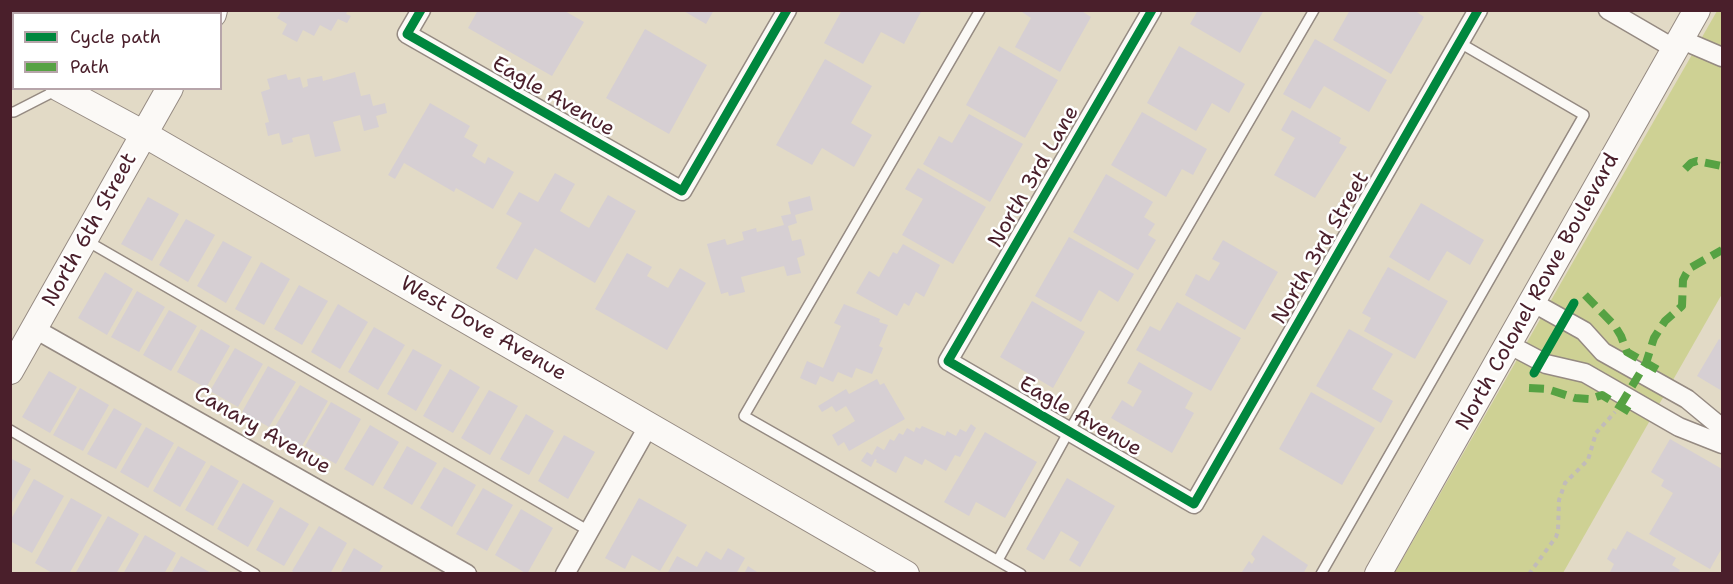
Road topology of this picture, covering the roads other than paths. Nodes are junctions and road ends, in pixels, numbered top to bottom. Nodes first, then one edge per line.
1 (421, 10) edge
2 (787, 10) edge
3 (980, 10) edge
4 (1152, 10) edge
5 (1314, 10) edge
6 (1478, 10) edge
7 (1608, 10) edge
8 (1684, 26) edge
9 (1460, 43) junction
10 (1722, 57) edge
11 (58, 90) edge
12 (62, 90) edge
13 (169, 90) edge
14 (10, 112) edge
15 (144, 134) junction
16 (84, 240) junction
17 (1532, 302) junction
18 (35, 328) junction
19 (1508, 344) junction
20 (948, 361) joint
21 (10, 371) edge
22 (649, 425) junction
23 (1722, 428) edge
24 (10, 430) edge
25 (1069, 431) junction
26 (1722, 444) edge
27 (1194, 504) joint
28 (589, 531) junction
29 (998, 560) junction
30 (255, 573) edge
31 (467, 573) edge
32 (565, 573) edge
33 (906, 573) edge
34 (1021, 573) edge
35 (1321, 573) edge
36 (1378, 573) edge

1 - 2 street, Eagle Avenue
3 - 29 lane
4 - 20 street, North 3rd Lane
5 - 25 lane
6 - 9 street, North 3rd Street
7 - 8 street
8 - 10 street
8 - 17 main road, North Colonel Rowe Boulevard
9 - 27 street, North 3rd Street
9 - 35 lane
11 - 14 lane
12 - 15 main road, West Dove Avenue
13 - 15 main road, North 6th Street
15 - 16 main road, North 6th Street
15 - 22 main road, West Dove Avenue
16 - 18 main road, North 6th Street
16 - 28 lane
17 - 19 main road, North Colonel Rowe Boulevard
17 - 23 street
18 - 21 main road, North 6th Street
18 - 31 street, Canary Avenue
19 - 26 street
19 - 36 main road, North Colonel Rowe Boulevard
20 - 25 street, Eagle Avenue
22 - 28 street
22 - 33 main road, West Dove Avenue
24 - 30 lane
25 - 27 street, Eagle Avenue
25 - 29 lane
28 - 32 street
29 - 34 lane

